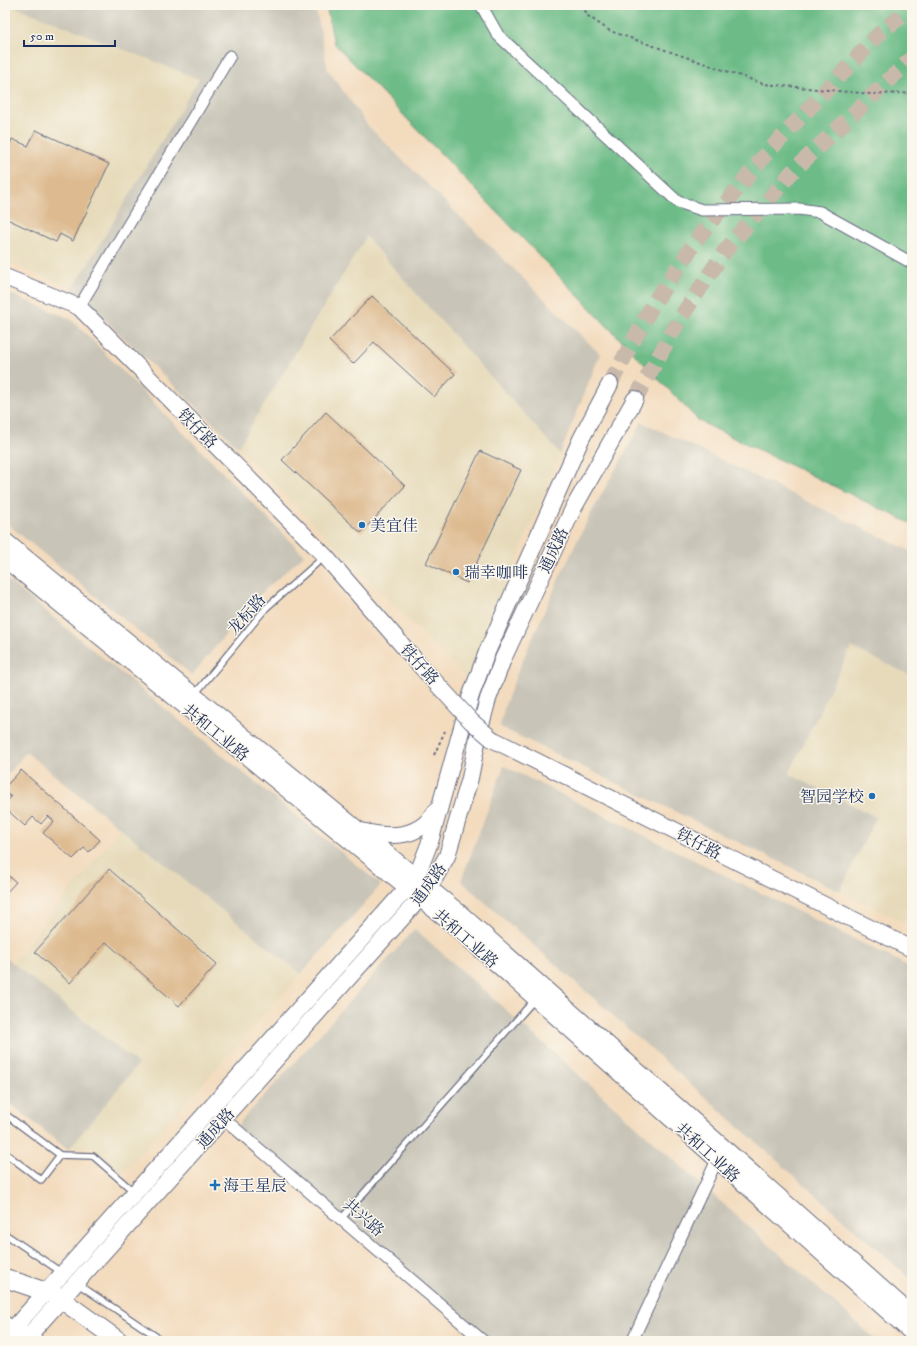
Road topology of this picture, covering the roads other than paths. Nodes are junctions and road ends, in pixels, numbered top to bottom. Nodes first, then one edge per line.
1 (481, 5) edge
2 (230, 56) dead end
3 (912, 263) edge
4 (5, 277) edge
5 (79, 307) junction
6 (610, 384) tunnel mouth
7 (634, 399) tunnel mouth
8 (5, 541) edge
9 (325, 556) junction
10 (5, 559) edge
11 (194, 695) junction
12 (440, 805) junction
13 (359, 831) junction
14 (412, 883) junction
15 (424, 893) junction
16 (912, 949) edge
17 (535, 999) junction
18 (5, 1114) edge
19 (223, 1118) junction
20 (5, 1154) edge
21 (60, 1155) junction
22 (717, 1160) junction
23 (135, 1193) junction
24 (341, 1219) junction
25 (5, 1234) edge
26 (5, 1278) edge
27 (70, 1278) junction
28 (54, 1296) junction
29 (912, 1315) edge
30 (912, 1333) edge
31 (18, 1335) edge
32 (118, 1341) edge
33 (163, 1341) edge
34 (483, 1341) edge
35 (632, 1341) edge

1 - 3 street
2 - 5 street
4 - 5 street, 铁仔路
5 - 9 street, 铁仔路
6 - 12 street, 通成路
7 - 15 street, 通成路
8 - 11 street, 共和工业路
9 - 11 lane, 龙标路
9 - 16 street, 铁仔路, bridge
10 - 14 street, 共和工业路
11 - 13 street, 共和工业路
12 - 13 street
12 - 14 street, 通成路
13 - 14 street, 共和工业路
14 - 15 street, 共和工业路
14 - 23 street, 通成路
15 - 17 street, 共和工业路
15 - 19 street, 通成路
15 - 29 street, 共和工业路
17 - 22 street, 共和工业路
17 - 24 lane
18 - 21 lane
19 - 24 street, 共兴路
19 - 27 street, 通成路
20 - 21 lane
21 - 23 lane
22 - 30 street, 共和工业路
22 - 35 street
23 - 27 street, 通成路
24 - 34 street, 共兴路
25 - 27 lane
26 - 28 main road
27 - 28 street
27 - 33 lane
28 - 31 street
28 - 32 main road

